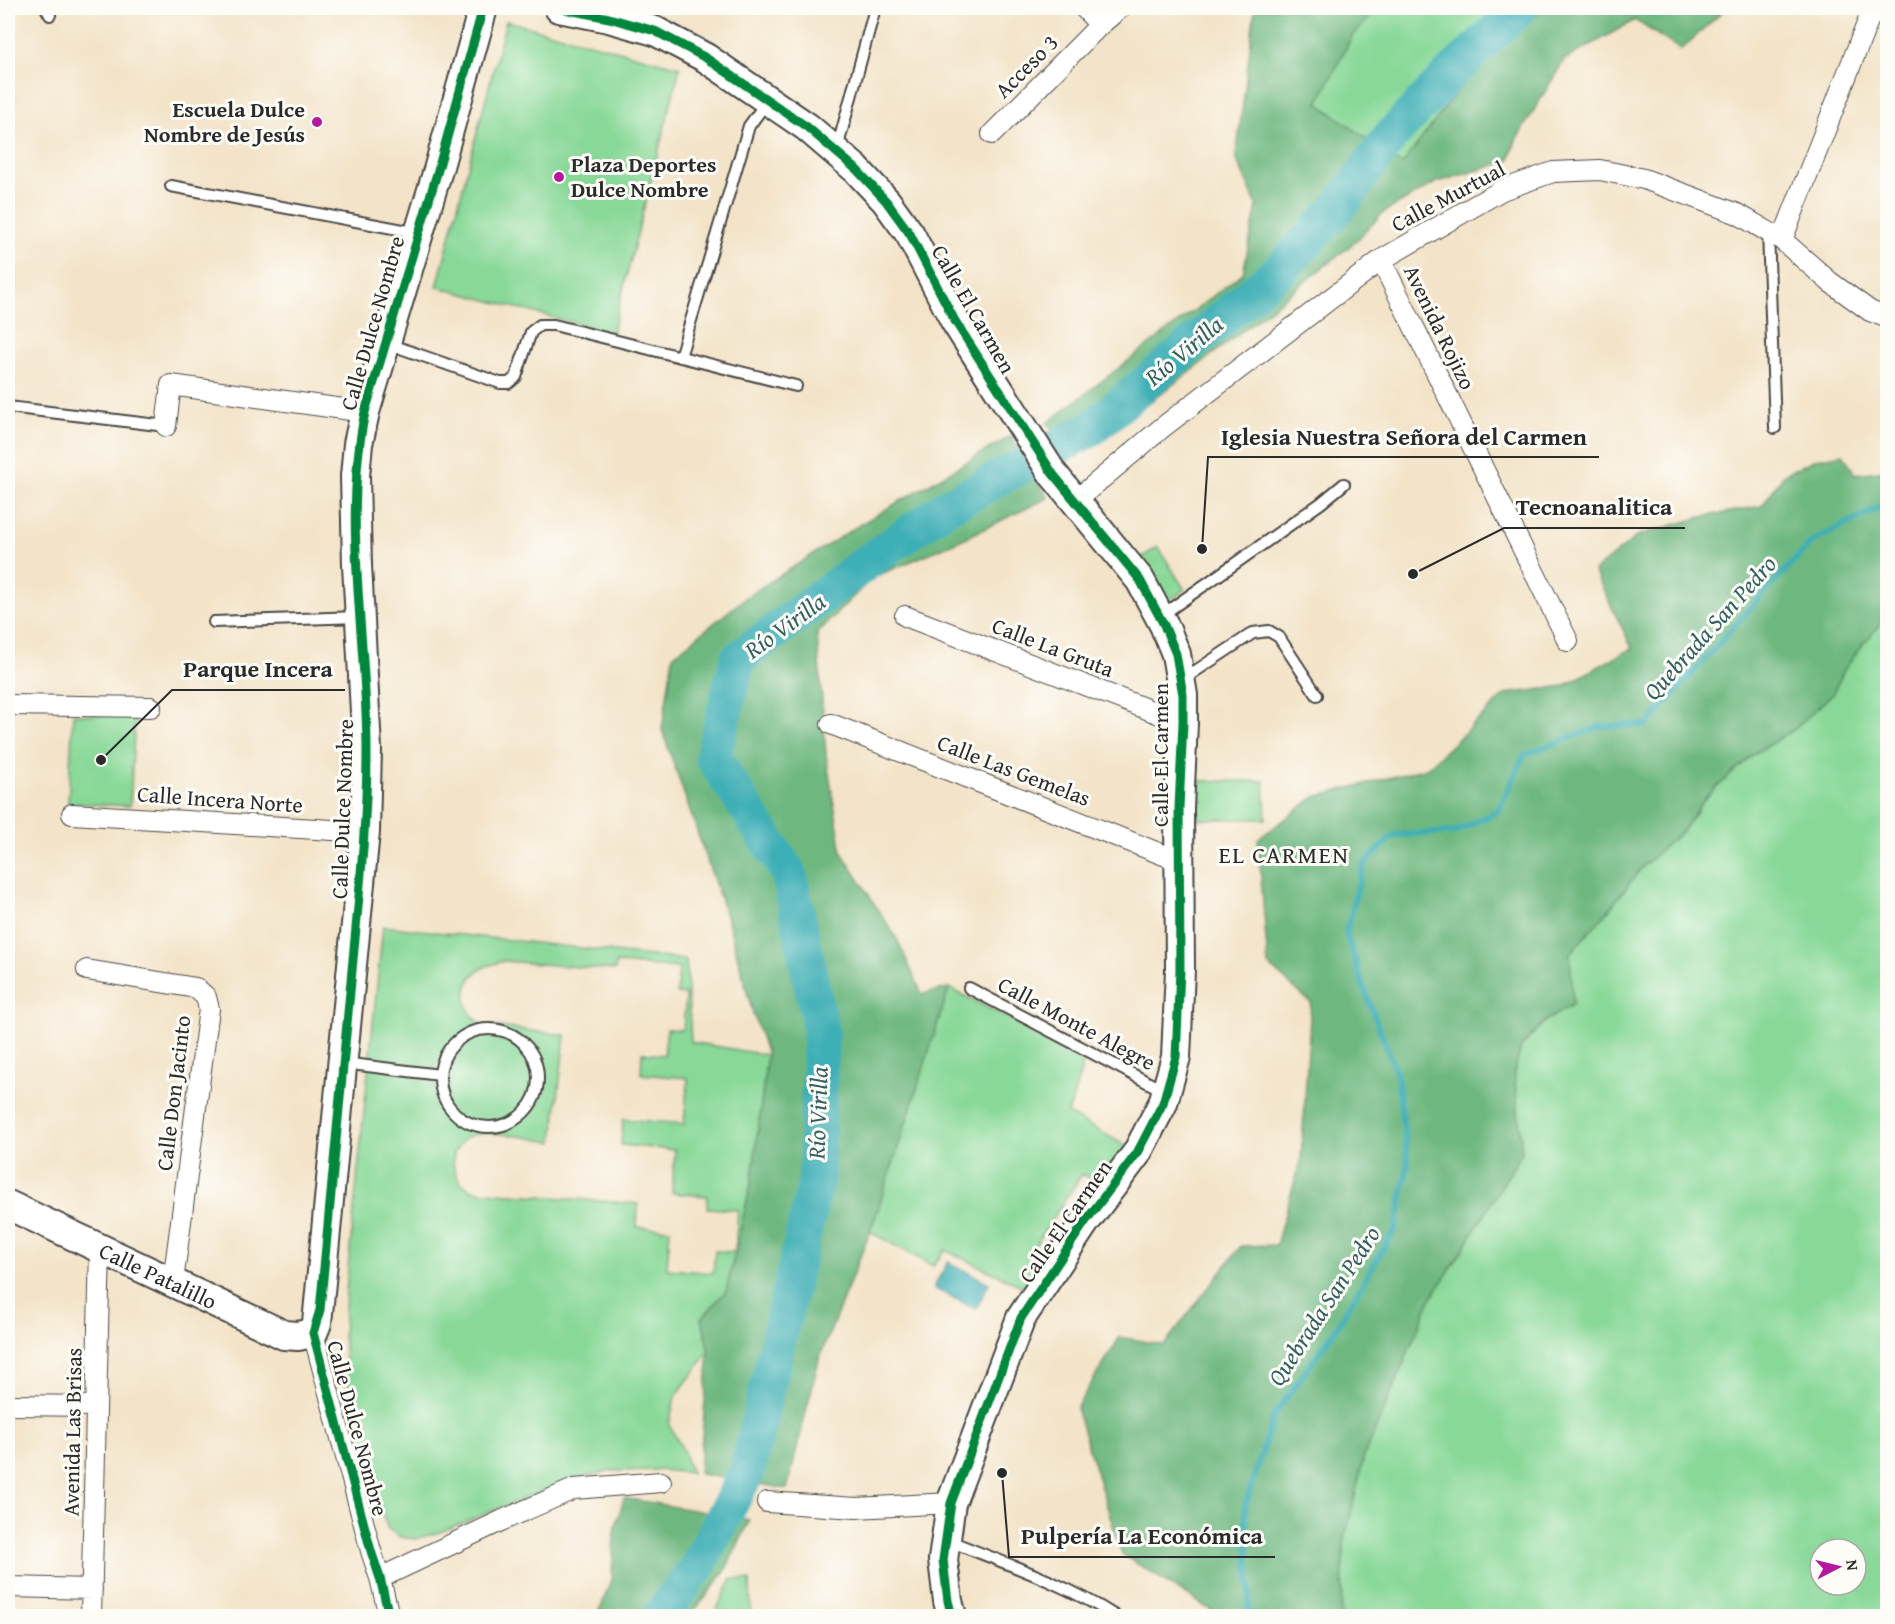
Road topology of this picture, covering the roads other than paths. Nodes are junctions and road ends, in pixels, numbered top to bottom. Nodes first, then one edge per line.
1 (483, 8) edge
2 (559, 8) edge
3 (875, 8) edge
4 (1084, 8) edge
5 (1120, 8) edge
6 (1876, 15) edge
7 (1100, 25) junction
8 (768, 100) junction
9 (993, 134) dead end
10 (836, 152) junction
11 (171, 186) dead end
12 (419, 233) junction
13 (1775, 236) junction
14 (1381, 260) junction
15 (1887, 318) edge
16 (385, 343) junction
17 (680, 357) junction
18 (796, 386) dead end
19 (8, 406) edge
20 (365, 412) junction
21 (166, 426) joint
22 (1775, 428) dead end
23 (1344, 484) dead end
24 (1075, 501) junction
25 (905, 616) dead end
26 (360, 617) junction
27 (1159, 617) junction
28 (214, 622) dead end
29 (1568, 641) dead end
30 (1180, 681) junction
31 (1317, 695) dead end
32 (8, 705) edge
33 (152, 707) dead end
34 (1183, 723) junction
35 (831, 724) dead end
36 (72, 814) dead end
37 (365, 832) junction
38 (1179, 861) junction
39 (87, 970) dead end
40 (969, 988) dead end
41 (343, 1063) junction
42 (440, 1075) junction
43 (1167, 1092) junction
44 (8, 1205) edge
45 (100, 1248) junction
46 (173, 1282) junction
47 (313, 1333) junction
48 (8, 1405) edge
49 (96, 1406) junction
50 (661, 1482) dead end
51 (767, 1502) dead end
52 (951, 1503) junction
53 (946, 1540) junction
54 (380, 1578) junction
55 (8, 1587) edge
56 (92, 1588) junction
57 (91, 1617) edge
58 (389, 1617) edge
59 (952, 1617) edge
60 (1115, 1617) edge

1 - 12 street, Calle Dulce Nombre
2 - 8 street, Calle El Carmen
3 - 10 lane
4 - 7 street
5 - 7 street, Acceso 3
6 - 13 street
7 - 9 street, Acceso 3
8 - 10 street, Calle El Carmen
8 - 17 lane
10 - 24 street, Calle El Carmen
11 - 12 lane
12 - 16 street, Calle Dulce Nombre
13 - 14 street, Calle Murtual
13 - 15 street, Calle Murtual
13 - 22 lane
14 - 24 street, Calle Murtual
14 - 29 street, Avenida Rojizo
16 - 17 lane
16 - 20 street, Calle Dulce Nombre
17 - 18 lane
19 - 21 lane
20 - 21 street
20 - 26 street, Calle Dulce Nombre
23 - 27 lane
24 - 27 street, Calle El Carmen
25 - 34 street, Calle La Gruta
26 - 28 lane
26 - 37 street, Calle Dulce Nombre
27 - 30 street, Calle El Carmen
30 - 31 lane
30 - 34 street, Calle El Carmen
32 - 33 street
34 - 38 street, Calle El Carmen
35 - 38 street, Calle Las Gemelas
36 - 37 street, Calle Incera Norte
37 - 41 street, Calle Dulce Nombre
38 - 43 street, Calle El Carmen
39 - 46 street, Calle Don Jacinto
40 - 43 lane, Calle Monte Alegre
41 - 42 lane
41 - 47 street, Calle Dulce Nombre
42 - 42 lane
43 - 52 street, Calle El Carmen
44 - 45 street, Calle Patalillo
45 - 46 street, Calle Patalillo
45 - 49 street, Avenida Las Brisas
46 - 47 street, Calle Patalillo
47 - 54 street, Calle Dulce Nombre
48 - 49 street
49 - 56 street, Avenida Las Brisas
50 - 54 street
51 - 52 street
52 - 53 street, Calle El Carmen
53 - 59 street, Calle El Carmen
53 - 60 lane
54 - 58 street, Calle Dulce Nombre
55 - 56 street
56 - 57 street, Avenida Las Brisas

